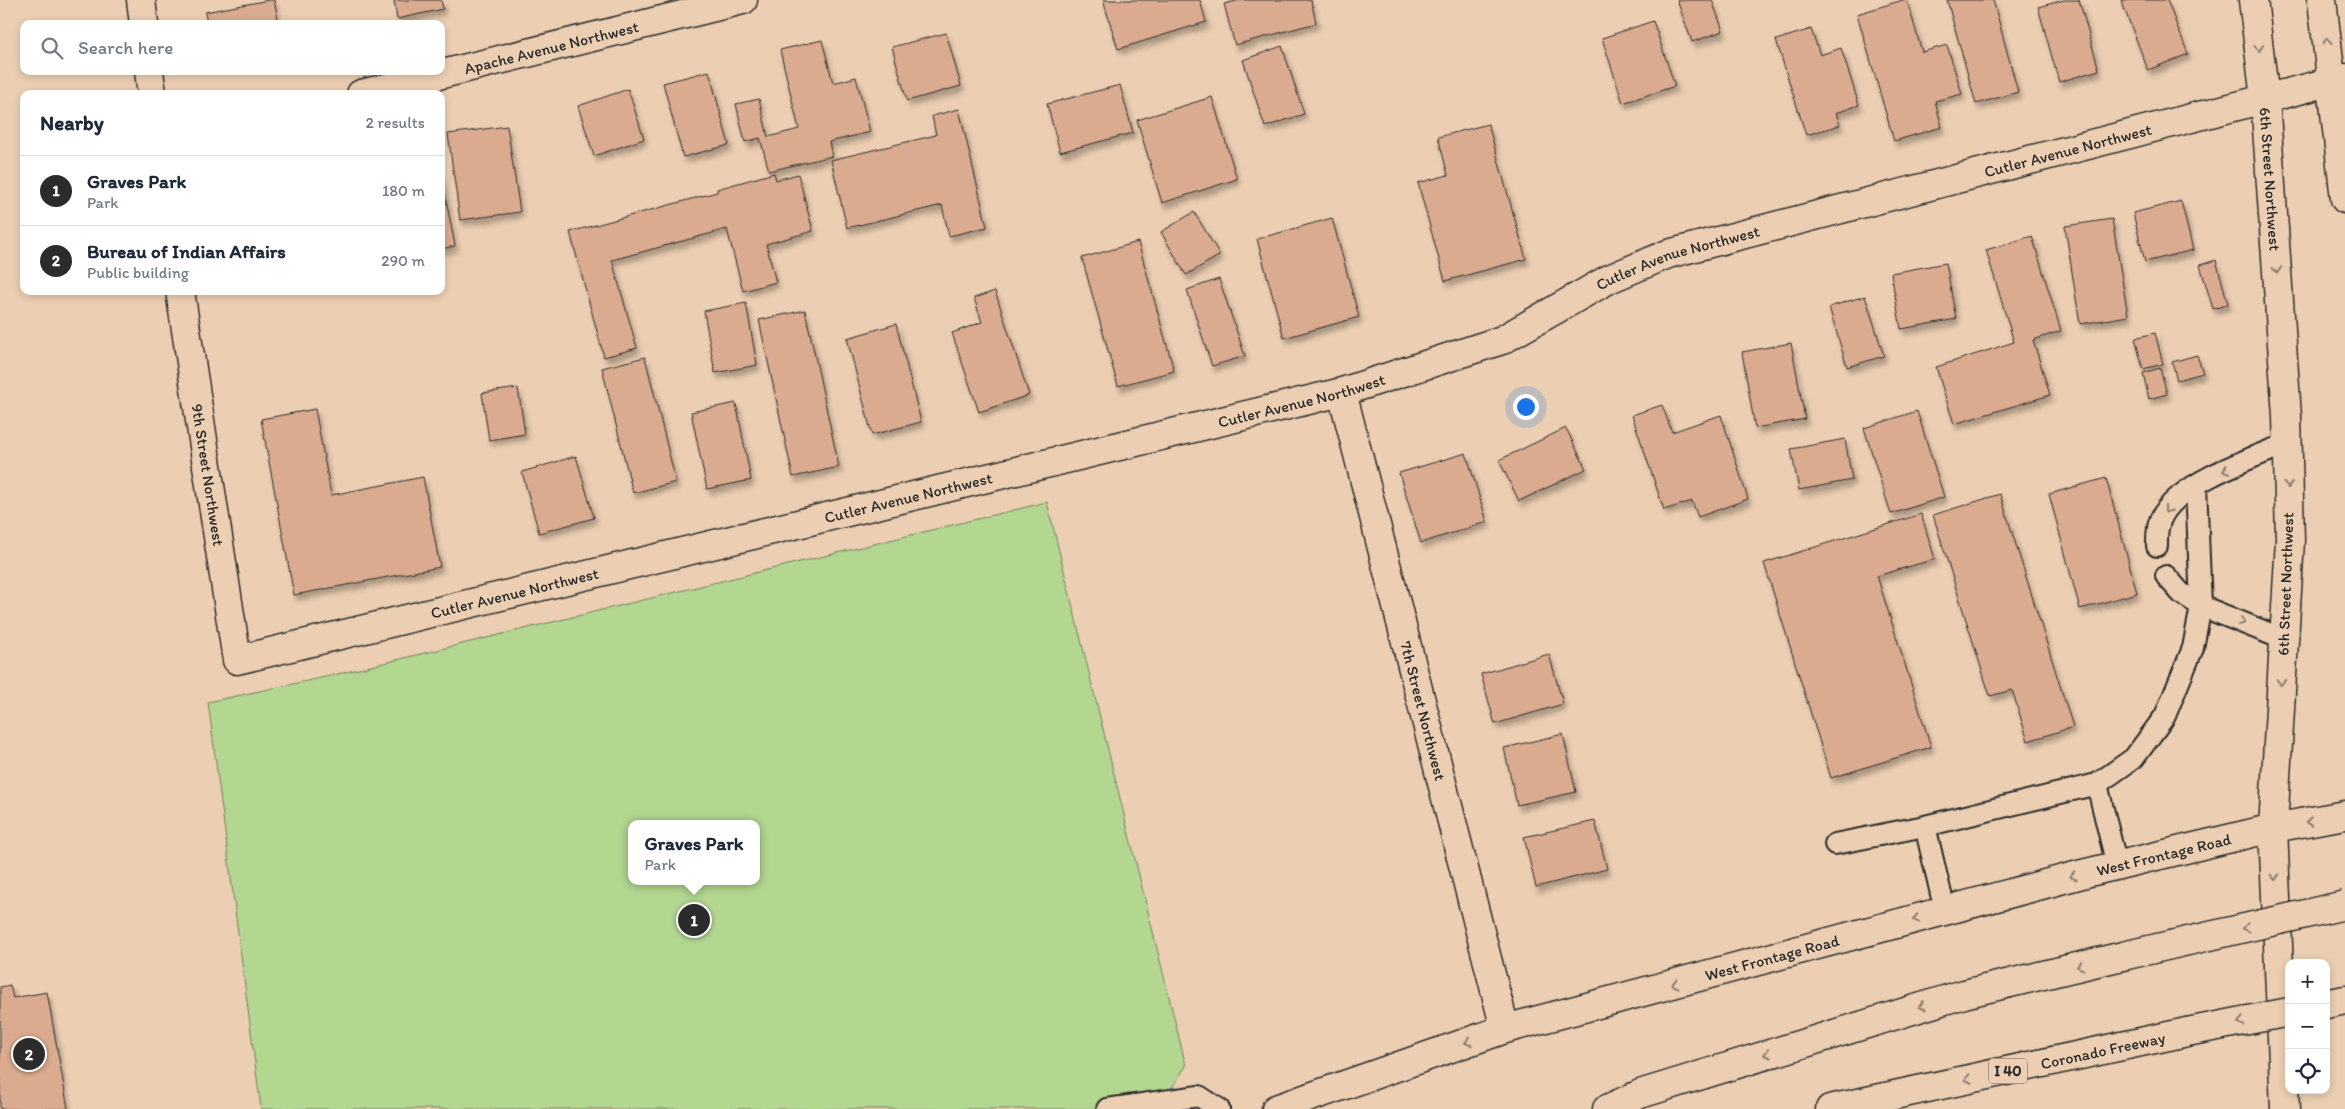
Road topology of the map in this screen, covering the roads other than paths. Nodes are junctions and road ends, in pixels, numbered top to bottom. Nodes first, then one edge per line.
1 (141, 0) edge
2 (743, 0) edge
3 (2253, 0) edge
4 (2322, 0) edge
5 (144, 20) edge
6 (445, 73) edge
7 (150, 75) edge
8 (438, 75) edge
9 (2338, 80) edge
10 (151, 90) edge
11 (377, 90) edge
12 (2265, 99) junction
13 (2345, 199) edge
14 (181, 295) edge
15 (1342, 392) junction
16 (2286, 444) junction
17 (2196, 485) junction
18 (2157, 546) dead end
19 (2166, 576) dead end
20 (2201, 606) junction
21 (2283, 639) junction
22 (237, 660) joint
23 (2097, 784) junction
24 (2345, 815) edge
25 (1925, 826) junction
26 (2273, 828) junction
27 (1835, 844) dead end
28 (2117, 866) junction
29 (2345, 905) edge
30 (1945, 911) junction
31 (2345, 1000) edge
32 (2330, 1003) edge
33 (2285, 1013) edge
34 (1505, 1029) junction
35 (1107, 1109) edge
36 (1219, 1109) edge
37 (1276, 1109) edge
38 (1606, 1109) edge
39 (1830, 1109) edge
40 (2285, 1109) edge

1 - 5 main road
2 - 6 main road, Apache Avenue Northwest
3 -> 12 main road, 6th Street Northwest
9 -> 4 main road
7 - 10 main road
8 - 11 main road, Apache Avenue Northwest
9 - 12 main road, Cutler Avenue Northwest
9 - 13 main road
12 - 15 main road, Cutler Avenue Northwest
12 -> 16 main road, 6th Street Northwest
14 - 22 main road, 9th Street Northwest
15 - 22 main road, Cutler Avenue Northwest
15 - 34 main road, 7th Street Northwest
16 -> 17 lane
16 -> 21 main road, 6th Street Northwest
17 -> 18 lane
17 - 20 lane
19 - 20 lane
20 -> 21 lane
20 - 23 lane
21 -> 26 main road, 6th Street Northwest
23 - 25 lane
23 - 28 lane
24 -> 26 main road, West Frontage Road
25 - 27 lane
25 - 30 lane
26 - 28 main road, West Frontage Road
26 -> 40 main road, 6th Street Northwest
28 -> 30 main road, West Frontage Road
29 -> 38 main road, bridge
30 -> 34 main road, West Frontage Road
31 - 32 main road
33 -> 39 main road, Coronado Freeway / I 40, bridge
34 -> 37 main road, West Frontage Road
35 - 36 lane

